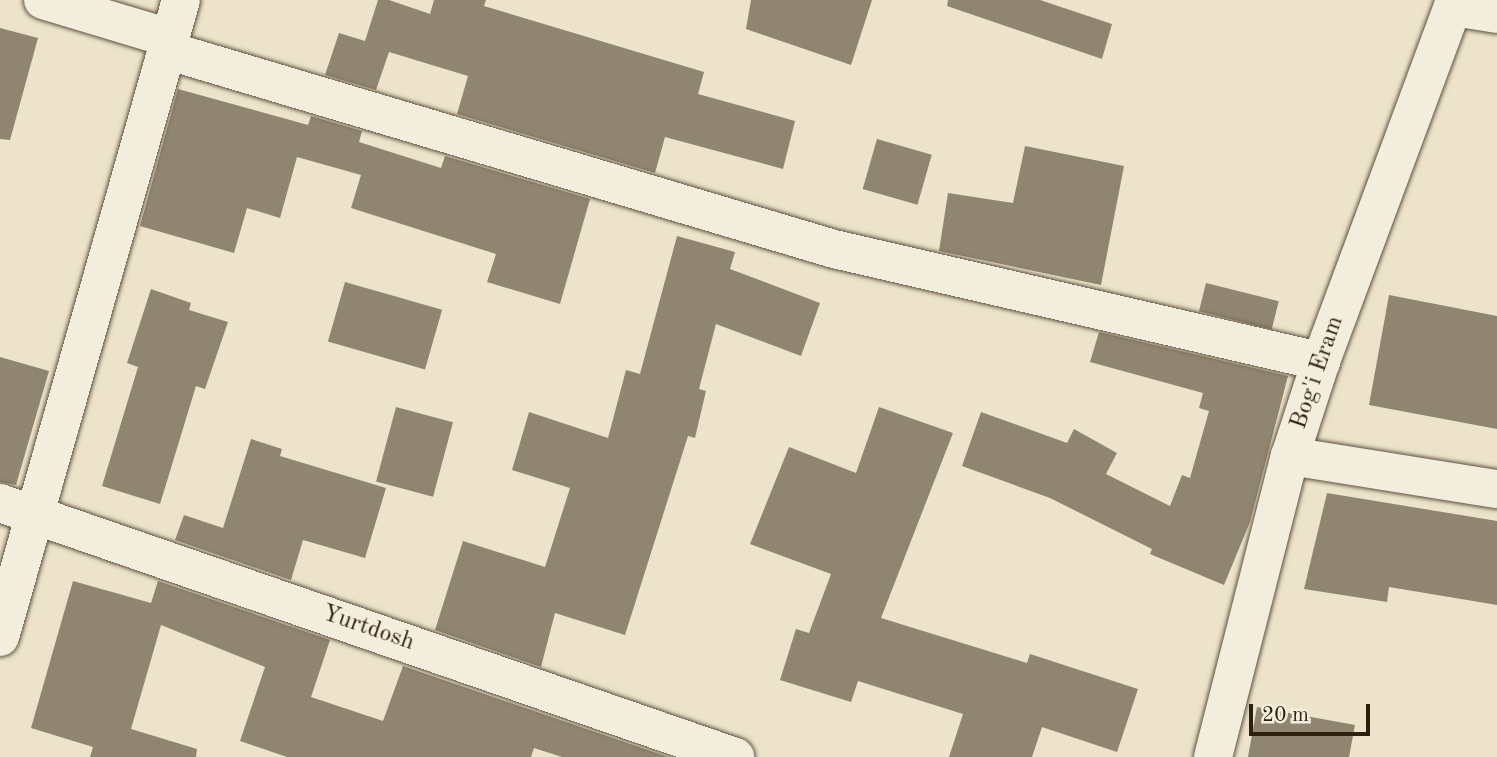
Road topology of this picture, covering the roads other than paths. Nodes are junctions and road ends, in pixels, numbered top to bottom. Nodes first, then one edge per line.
1 (43, 0) edge
2 (181, 0) edge
3 (1454, 3) edge
4 (1497, 14) edge
5 (168, 44) junction
6 (1321, 360) junction
7 (1290, 456) junction
8 (1497, 489) edge
9 (17, 508) edge
10 (0, 638) edge
11 (735, 757) edge
12 (1213, 757) edge

1 - 5 street
2 - 5 street
3 - 4 street
3 - 6 street, Bog'i Eram
5 - 6 street
5 - 9 street
6 - 7 street, Bog'i Eram
7 - 8 street
7 - 12 street, Bog'i Eram
9 - 10 street
9 - 11 street, Yurtdosh

